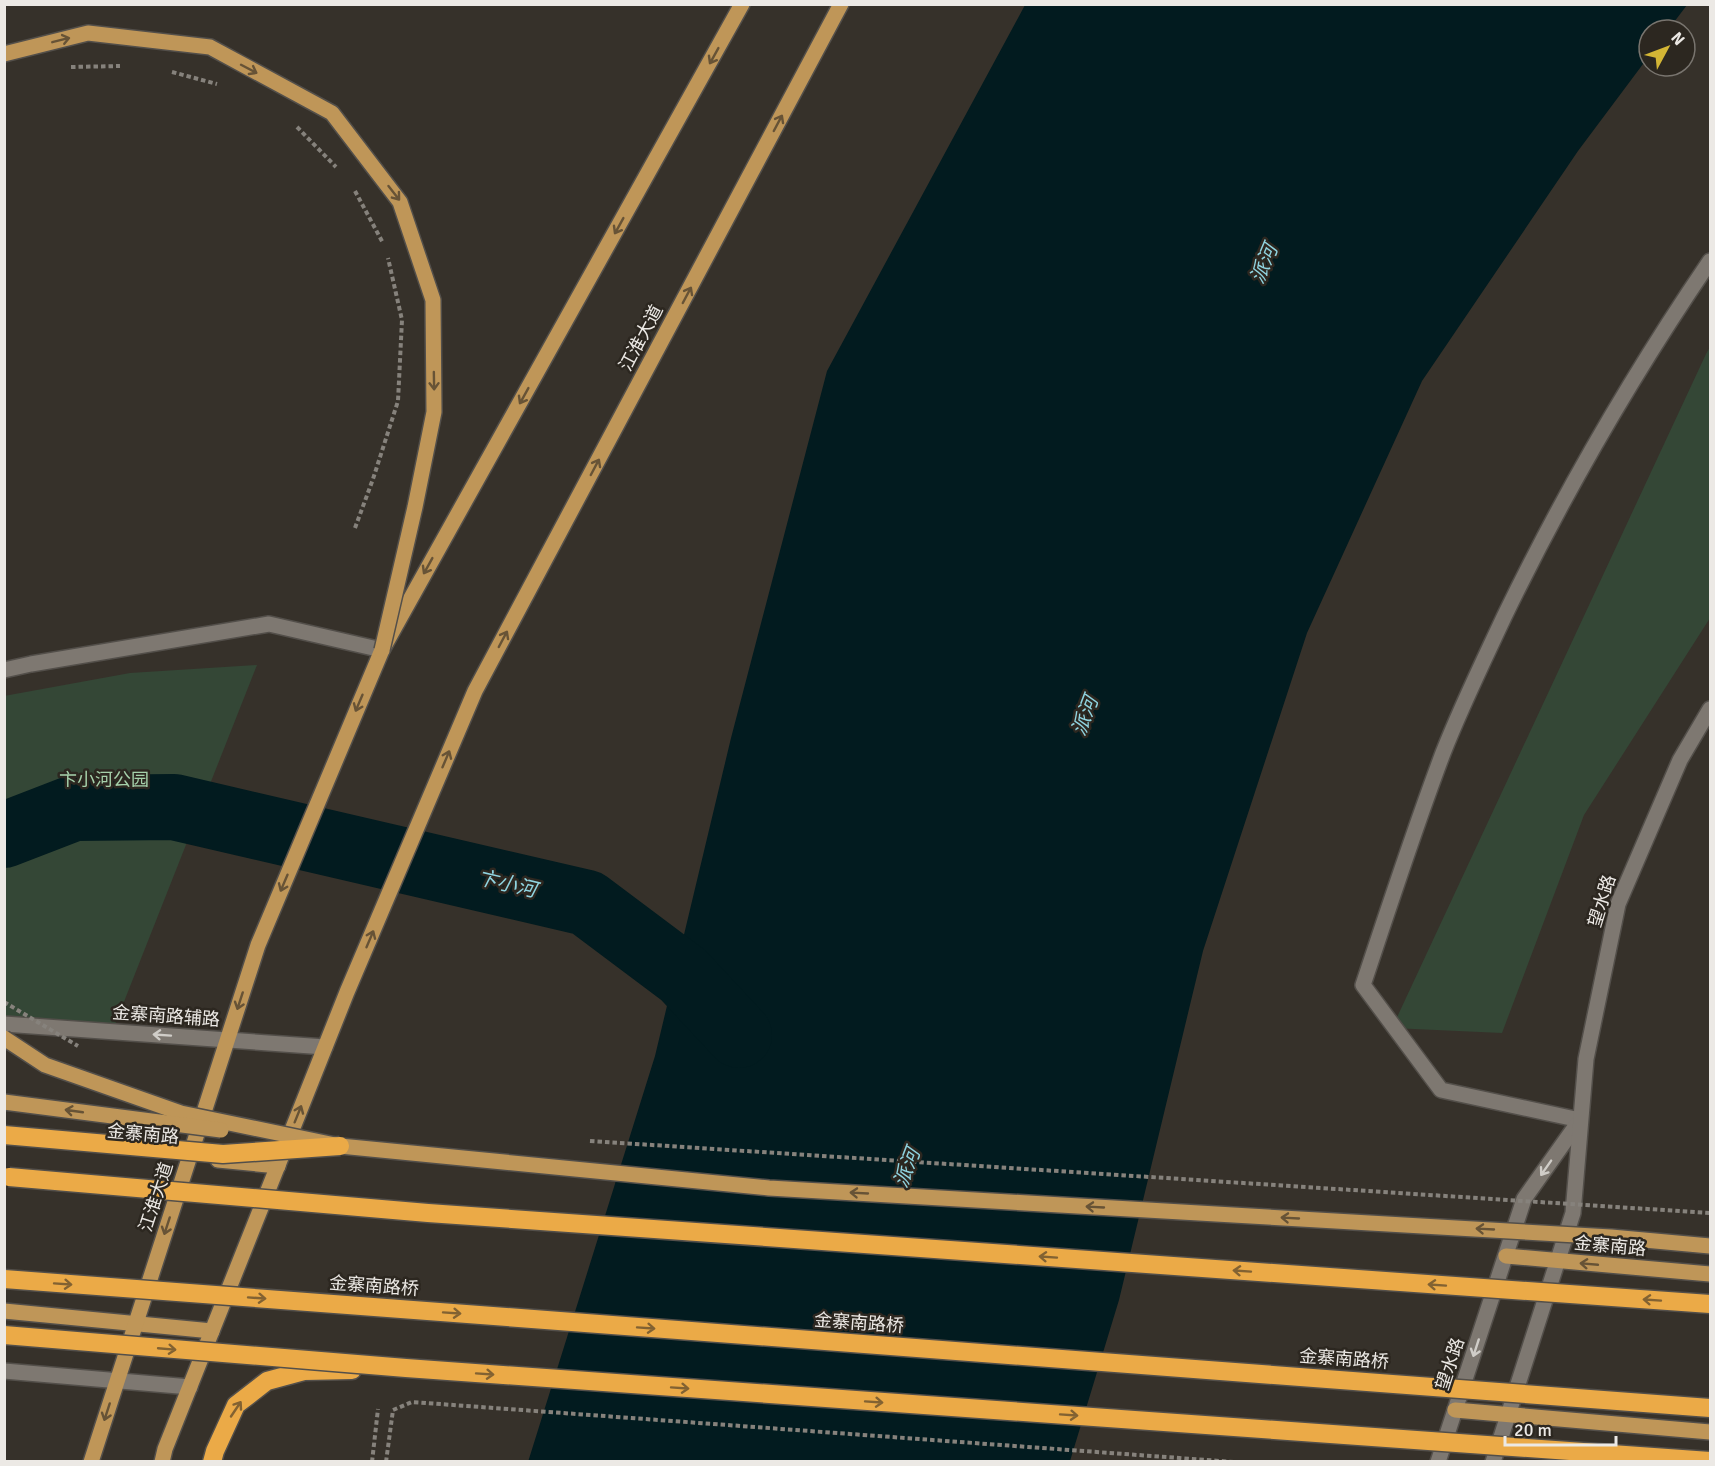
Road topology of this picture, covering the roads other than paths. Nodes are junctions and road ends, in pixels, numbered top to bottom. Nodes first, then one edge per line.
1 (742, 4) edge
2 (842, 4) edge
3 (4, 54) edge
4 (1710, 261) edge
5 (382, 650) junction
6 (4, 670) edge
7 (1710, 709) edge
8 (4, 1024) edge
9 (4, 1038) edge
10 (227, 1040) junction
11 (325, 1047) junction
12 (4, 1102) edge
13 (1580, 1120) junction
14 (4, 1135) edge
15 (4, 1140) edge
16 (340, 1146) junction
17 (189, 1158) junction
18 (278, 1166) junction
19 (7, 1176) edge
20 (1710, 1246) edge
21 (1506, 1256) junction
22 (1558, 1261) junction
23 (1710, 1275) edge
24 (4, 1279) edge
25 (1710, 1305) edge
26 (4, 1311) edge
27 (135, 1324) junction
28 (212, 1331) junction
29 (4, 1335) edge
30 (406, 1368) junction
31 (4, 1371) edge
32 (117, 1381) junction
33 (190, 1387) junction
34 (1710, 1408) edge
35 (1455, 1410) junction
36 (1508, 1415) junction
37 (1710, 1432) edge
38 (91, 1461) edge
39 (162, 1461) edge
40 (212, 1461) edge
41 (1438, 1461) edge
42 (1493, 1461) edge
43 (1710, 1461) edge

1 -> 5 main road
11 -> 2 main road, 江淮大道
3 -> 5 main road, bridge
4 - 13 street
5 - 6 street
5 -> 10 main road, 江淮大道
7 - 13 street, 望水路
10 -> 8 street, 金寨南路辅路
9 - 16 main road, bridge
10 - 11 street, 金寨南路辅路
10 - 17 main road, 江淮大道
18 -> 11 main road
16 -> 12 main road, bridge
13 -> 21 street, 望水路
13 - 22 street, 望水路
14 - 16 highway, bridge
15 - 17 main road, 金寨南路
20 -> 16 main road, bridge
17 - 18 main road, 金寨南路
17 -> 27 main road, 江淮大道
18 - 28 main road
25 -> 19 highway, bridge
21 - 22 main road, 金寨南路
21 -> 35 street, 望水路
23 -> 22 main road, 金寨南路
22 - 36 street, 望水路
24 -> 34 highway, 金寨南路桥, bridge
26 - 27 main road
27 - 28 main road
27 - 32 main road, 江淮大道
28 - 33 main road
29 -> 30 highway, bridge
40 -> 30 highway, bridge
30 -> 43 highway, bridge
31 - 32 street
32 - 33 street
32 -> 38 main road, 江淮大道
33 - 39 main road
35 - 36 main road
35 - 41 street, 望水路
36 - 37 main road
36 - 42 street, 望水路

